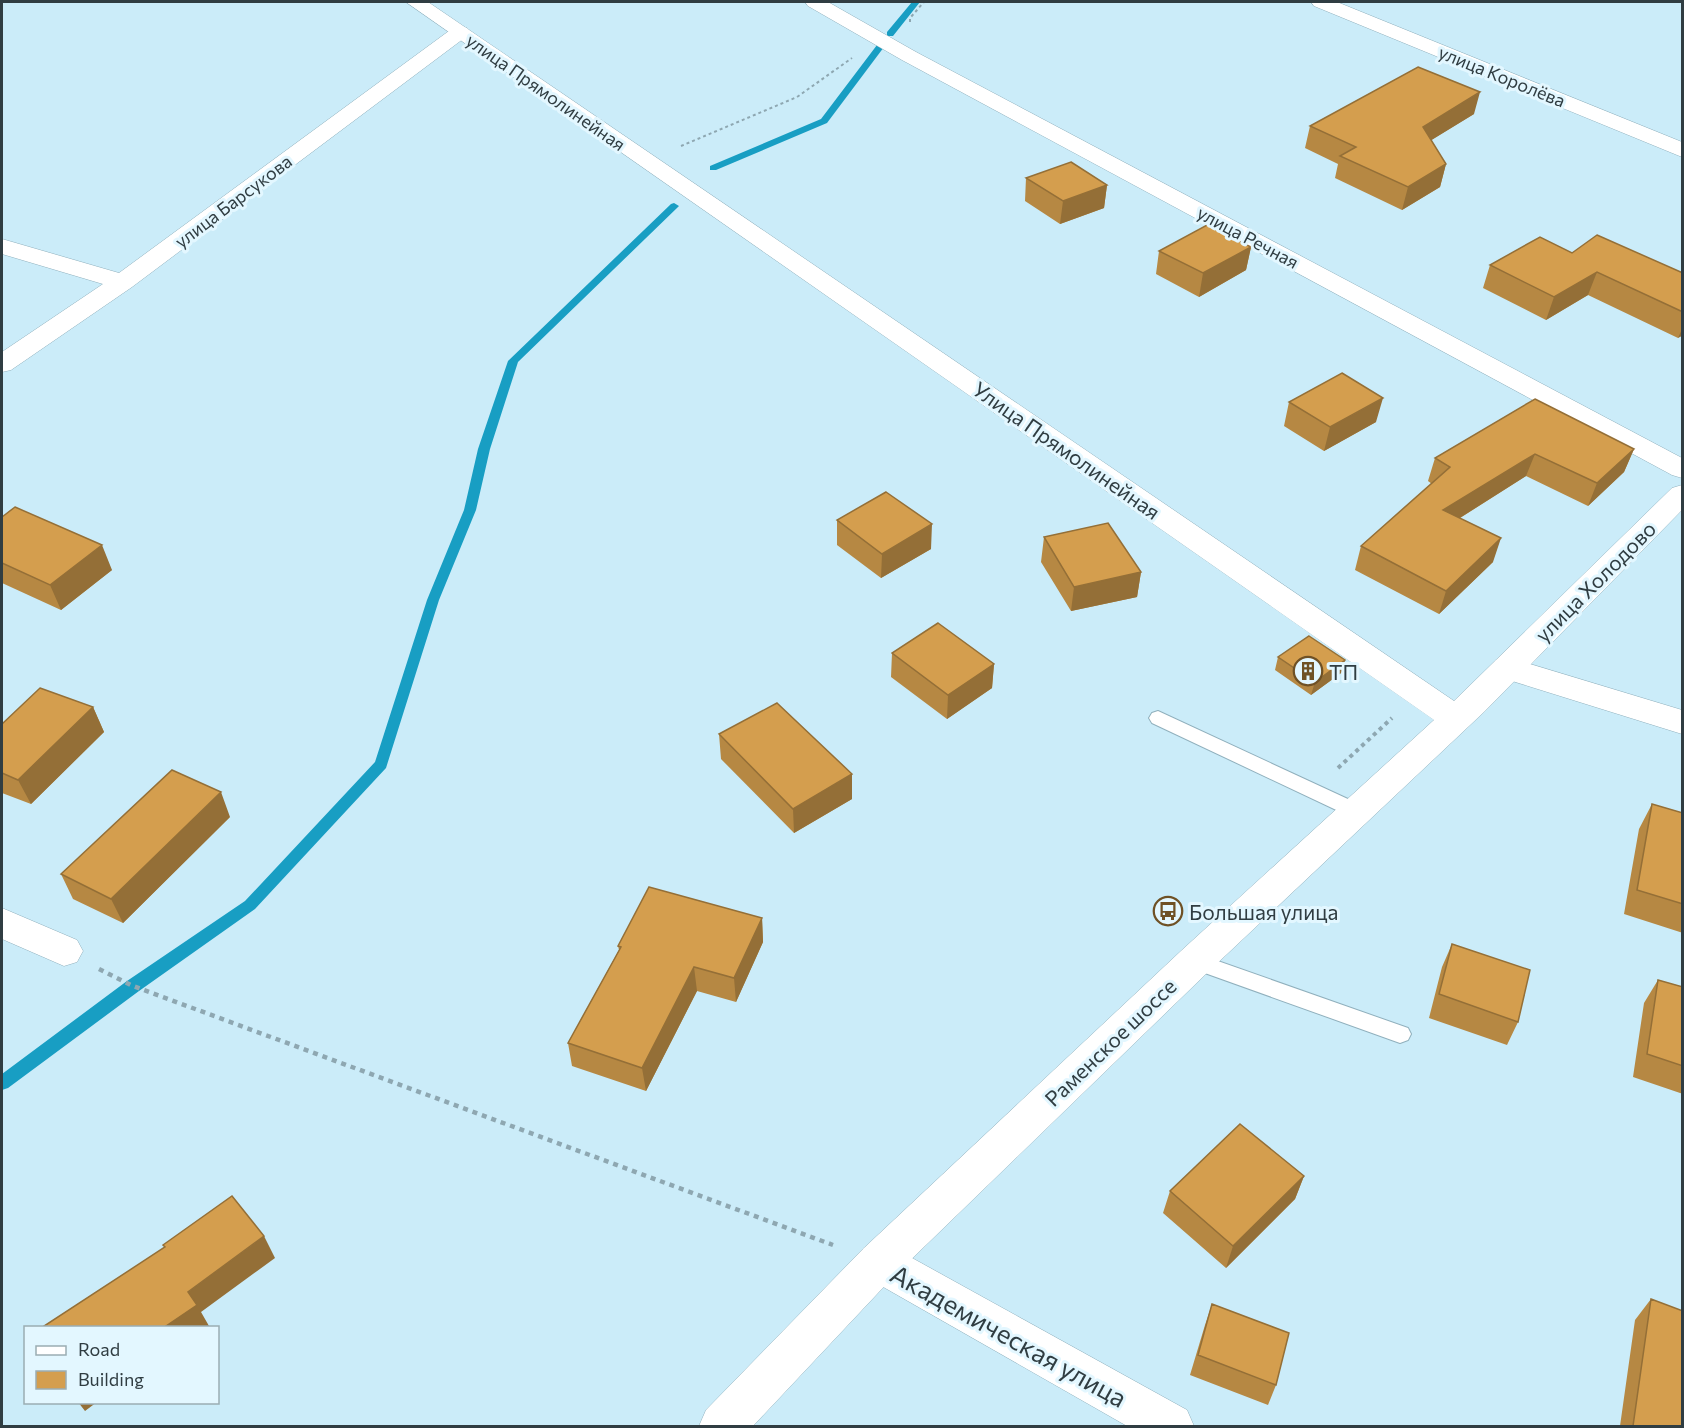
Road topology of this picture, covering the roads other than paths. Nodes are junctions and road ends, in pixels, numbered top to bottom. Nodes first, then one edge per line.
1 (416, 2) edge
2 (814, 2) edge
3 (1321, 2) edge
4 (460, 32) junction
5 (1683, 150) edge
6 (677, 182) joint
7 (2, 246) edge
8 (123, 282) junction
9 (2, 364) edge
10 (1683, 469) edge
11 (1683, 494) edge
12 (1507, 668) junction
13 (1158, 718) dead end
14 (1456, 719) junction
15 (1683, 722) edge
16 (1356, 811) junction
17 (2, 923) edge
18 (64, 951) road end
19 (1195, 961) junction
20 (1400, 1034) dead end
21 (879, 1262) junction
22 (722, 1426) edge
23 (1171, 1426) edge

1 - 4 street, улица Прямолинейная
2 - 10 street, улица Речная
3 - 5 street, улица Королёва
4 - 6 street, улица Прямолинейная
4 - 8 street, улица Барсукова
6 - 14 street, Улица Прямолинейная
7 - 8 street
8 - 9 street, улица Барсукова
11 - 12 street, улица Холодово
12 - 14 street, Раменское шоссе
12 - 15 street
13 - 16 lane
14 - 16 street, Раменское шоссе
16 - 19 street, Раменское шоссе
17 - 18 street
19 - 20 lane
19 - 21 street, Раменское шоссе
21 - 22 street, Раменское шоссе
21 - 23 street, Академическая улица

